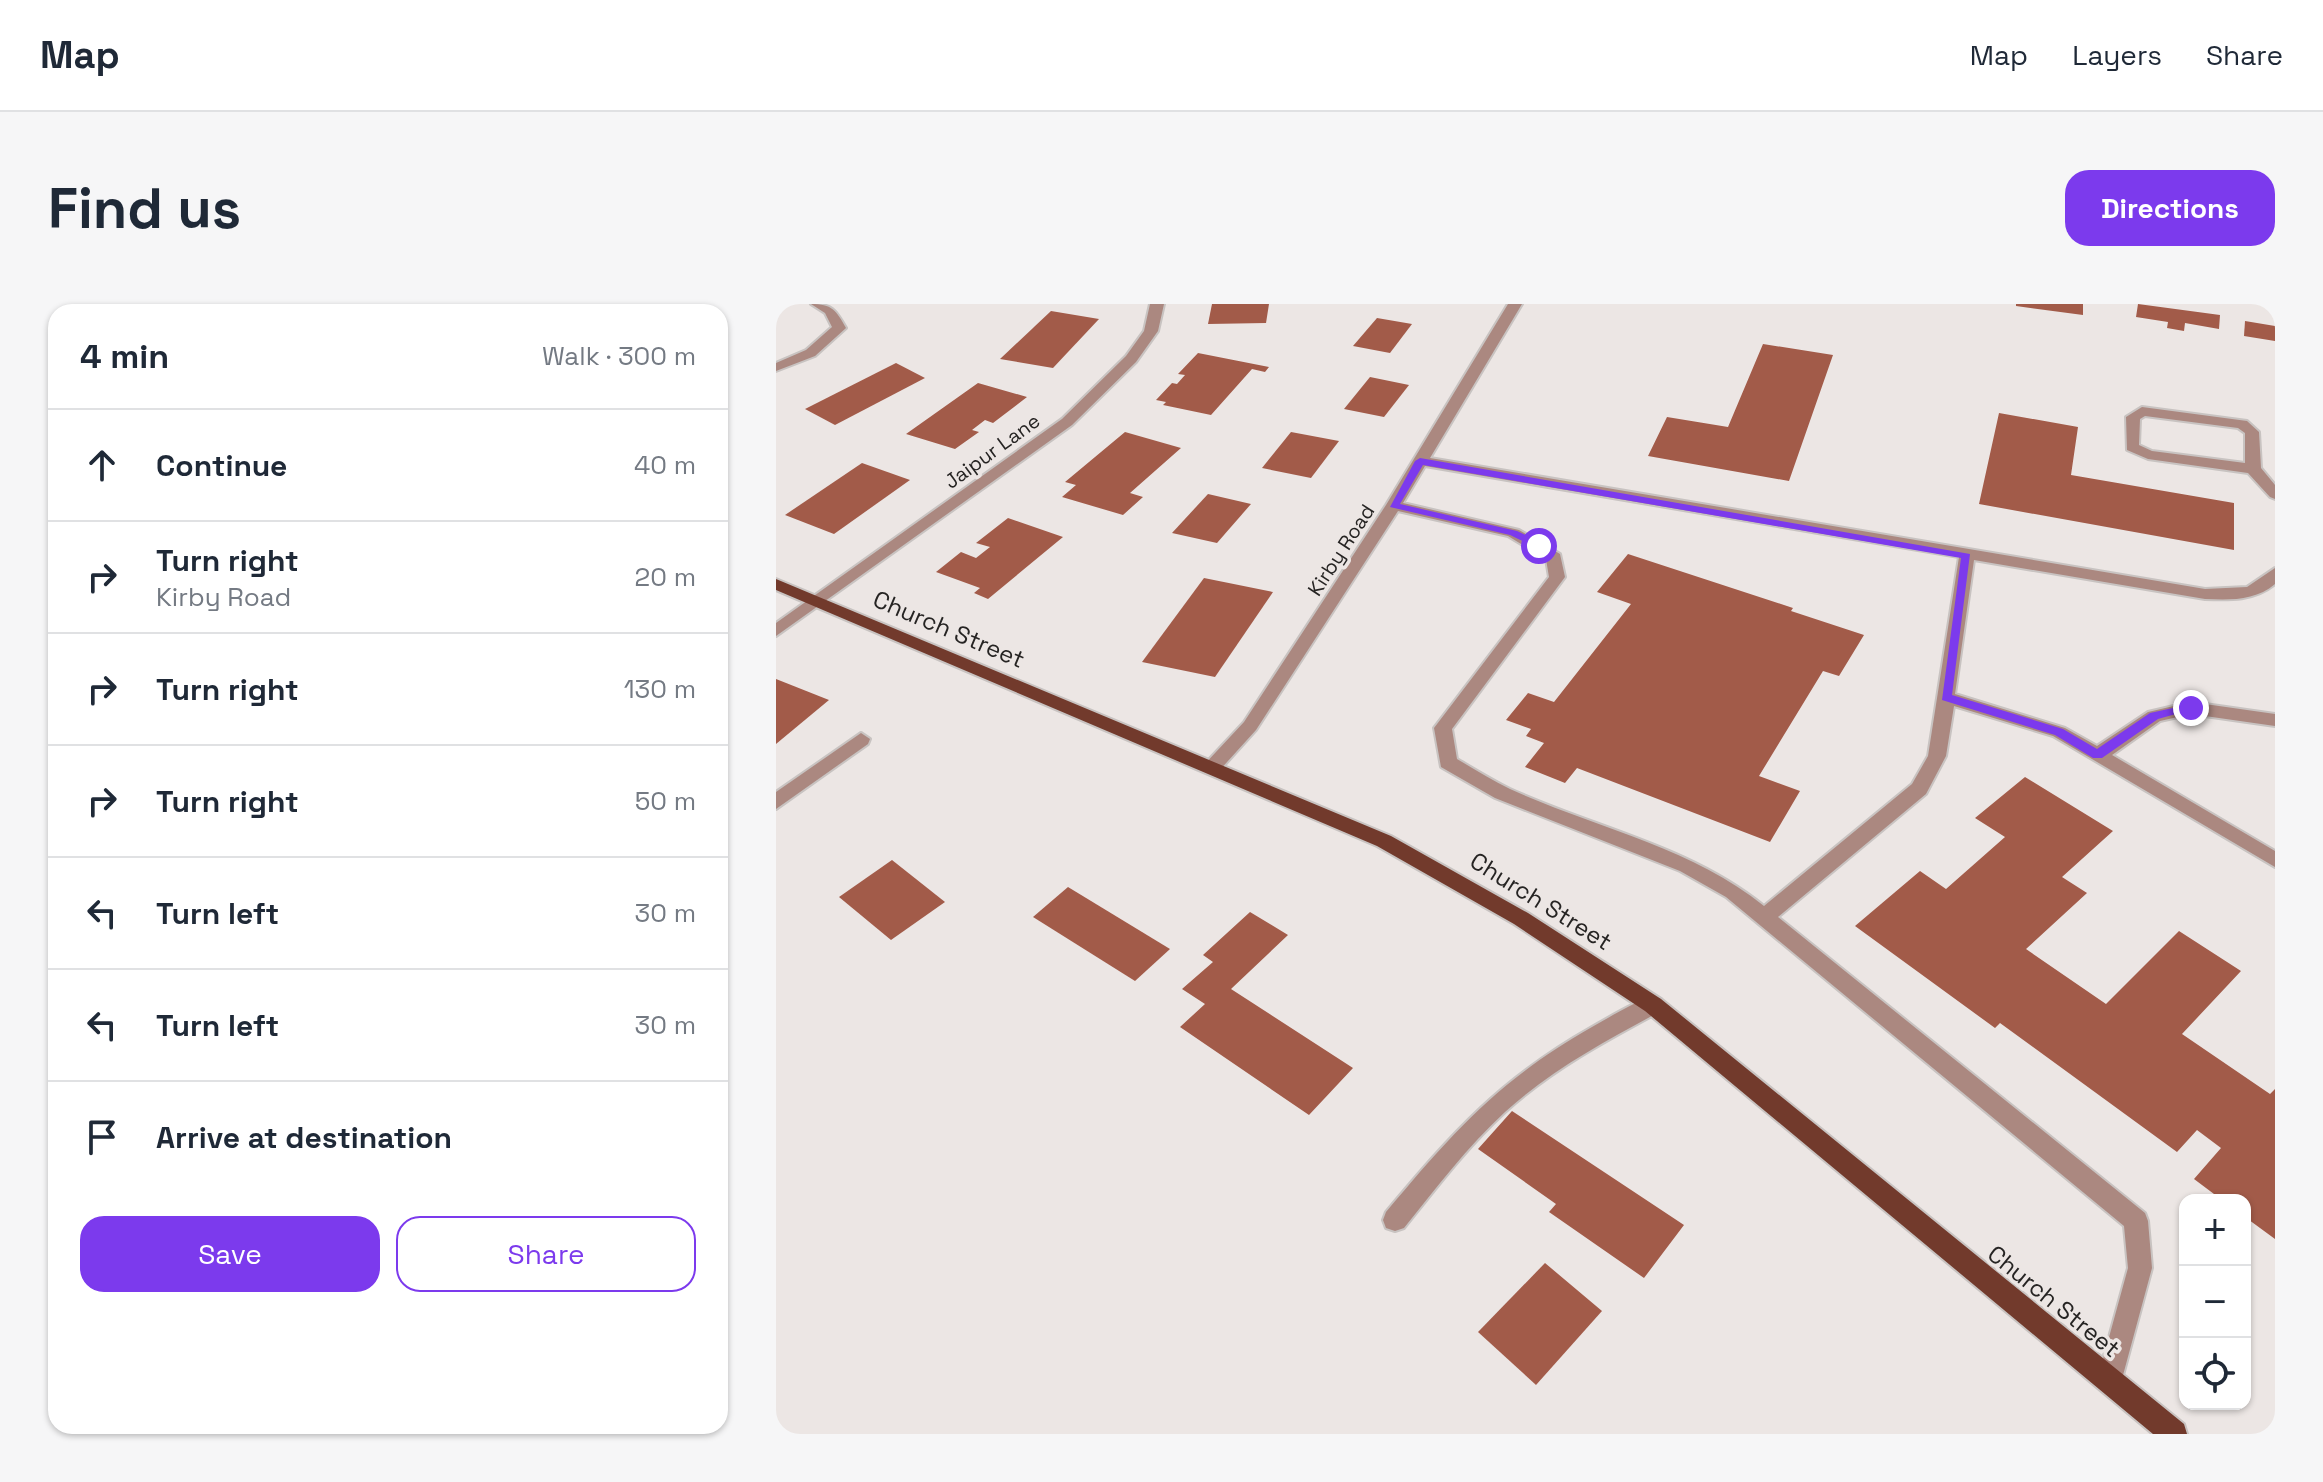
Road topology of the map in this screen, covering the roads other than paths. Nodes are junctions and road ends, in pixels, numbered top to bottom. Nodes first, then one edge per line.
1 (818, 304) edge
2 (1157, 304) edge
3 (1515, 304) edge
4 (776, 367) edge
5 (1420, 461) junction
6 (2253, 469) junction
7 (2275, 494) edge
8 (1394, 505) junction
9 (1967, 556) junction
10 (2275, 573) edge
11 (776, 584) edge
12 (818, 602) junction
13 (776, 631) edge
14 (1946, 697) junction
15 (2275, 720) edge
16 (861, 739) dead end
17 (2098, 755) junction
18 (1211, 767) junction
19 (776, 802) edge
20 (2275, 860) edge
21 (1763, 918) junction
22 (1653, 1005) junction
23 (1395, 1220) dead end
24 (2110, 1381) junction
25 (2174, 1434) edge

1 - 4 street
2 - 12 street, Jaipur Lane
3 - 5 street, Kirby Road
5 - 8 street, Kirby Road
5 - 9 street
6 - 6 street
6 - 7 street
8 - 18 street, Kirby Road
8 - 21 street
9 - 10 street
9 - 14 street
11 - 12 main road, Church Street
12 - 13 street, Jaipur Lane
12 - 18 main road, Church Street
14 - 17 street
14 - 21 street
15 - 17 street
16 - 19 street
17 - 20 street
18 - 22 main road, Church Street
21 - 24 street
22 - 23 street
22 - 24 main road, Church Street
24 - 25 main road, Church Street

